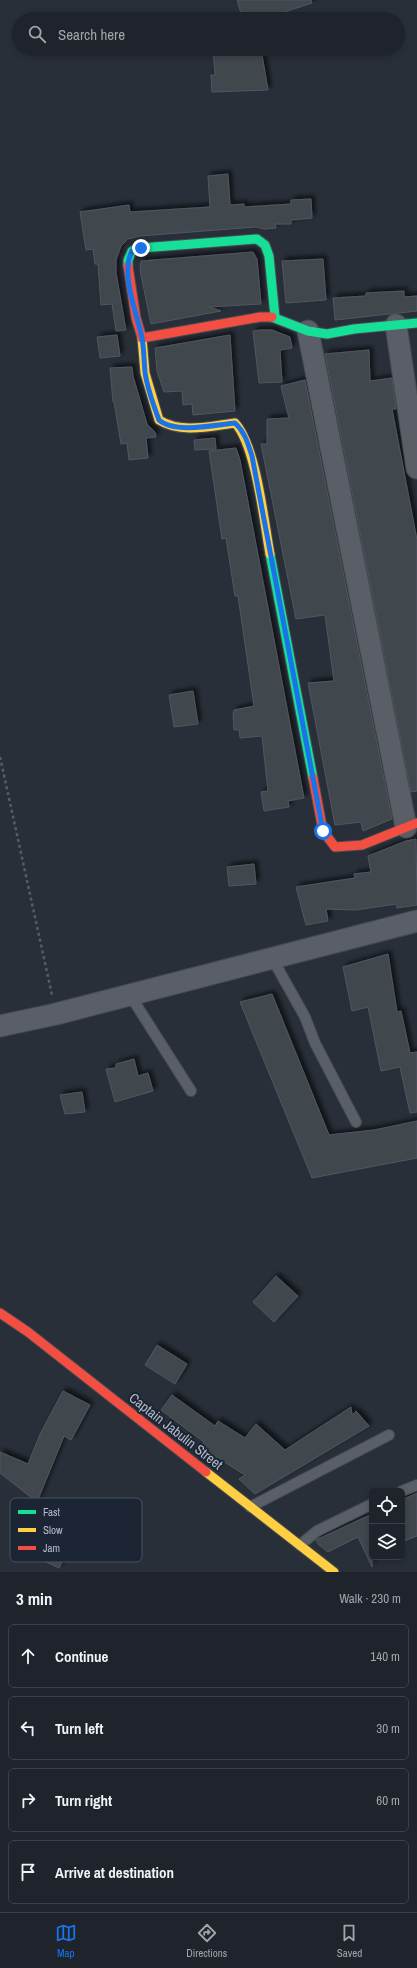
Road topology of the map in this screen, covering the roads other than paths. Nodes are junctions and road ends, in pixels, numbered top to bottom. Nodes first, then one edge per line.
1 (275, 317) junction
2 (417, 323) edge
3 (396, 325) junction
4 (308, 331) junction
5 (142, 338) junction
6 (417, 468) edge
7 (411, 825) edge
8 (417, 921) edge
9 (272, 958) junction
10 (130, 995) junction
11 (0, 1026) edge
12 (190, 1091) dead end
13 (356, 1122) dead end
14 (0, 1313) edge
15 (389, 1435) dead end
16 (417, 1485) edge
17 (405, 1490) edge
18 (369, 1505) edge
19 (250, 1506) junction
20 (300, 1545) junction
21 (334, 1572) edge

1 - 4 street
1 - 5 street
1 - 5 street
2 - 3 street
3 - 4 street
3 - 6 street
4 - 7 street
5 - 7 street
8 - 9 street
9 - 10 street
9 - 13 lane
10 - 11 street
10 - 12 lane
14 - 19 street, Captain Jabulin Street
15 - 19 lane
16 - 17 lane
18 - 20 lane
19 - 20 street, Captain Jabulin Street
20 - 21 street, Captain Jabulin Street

